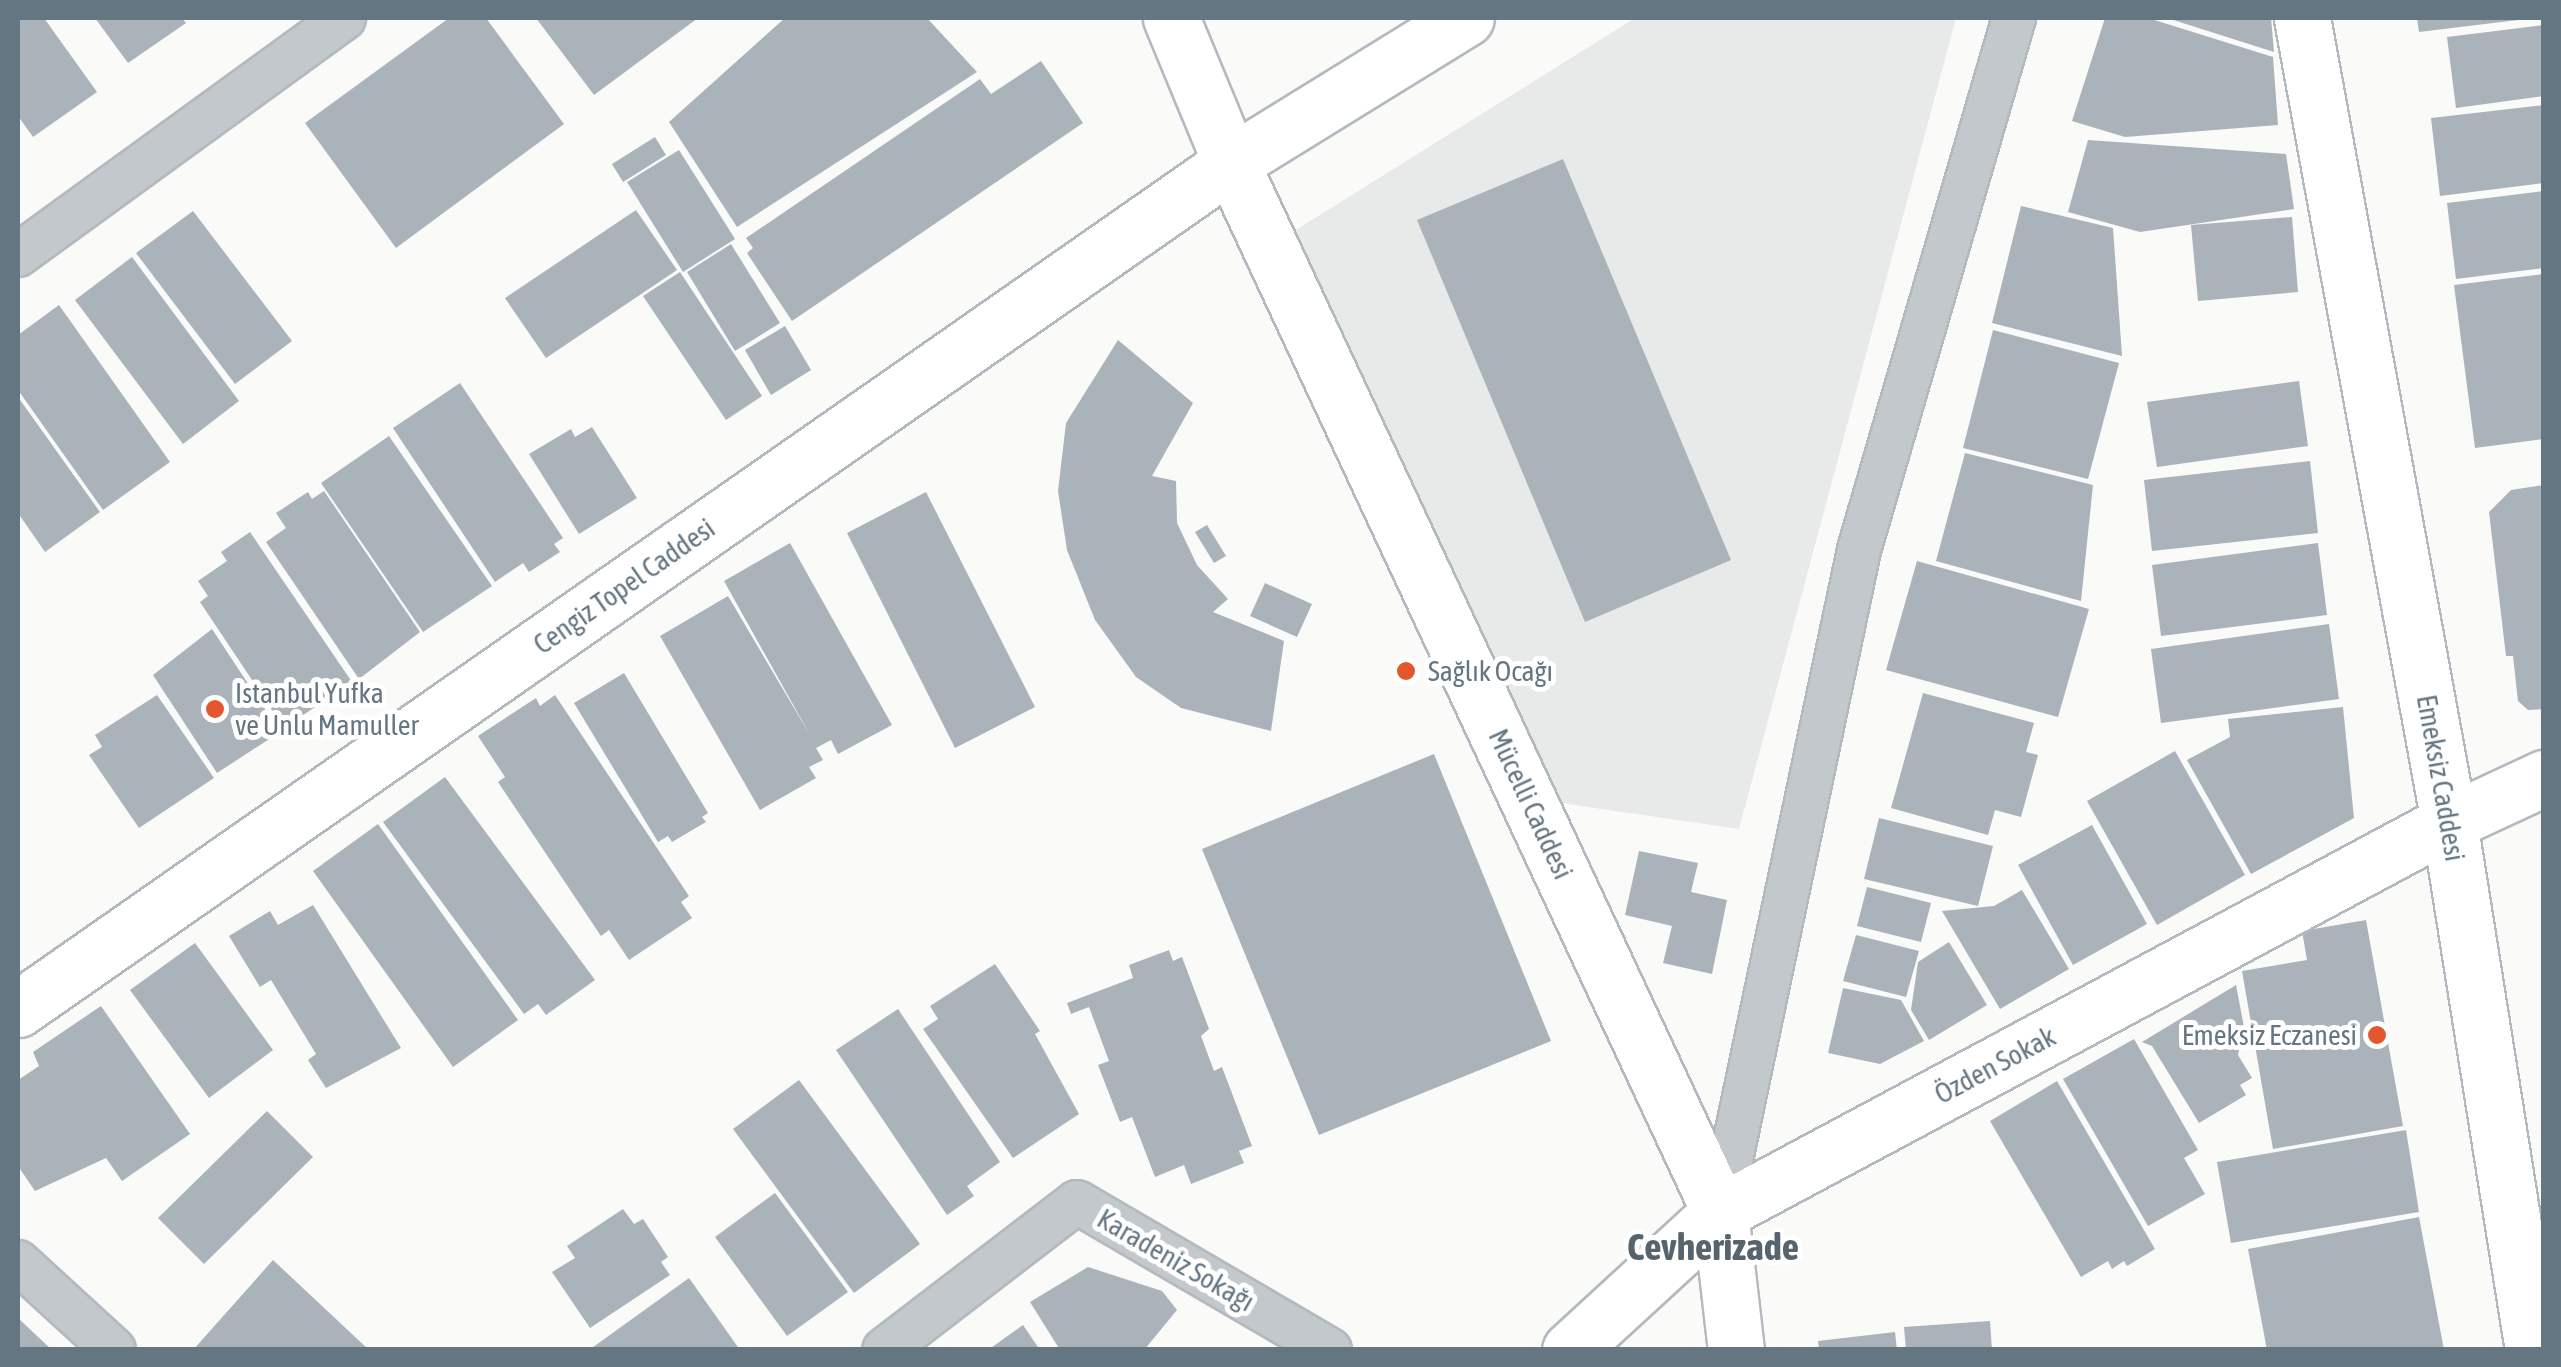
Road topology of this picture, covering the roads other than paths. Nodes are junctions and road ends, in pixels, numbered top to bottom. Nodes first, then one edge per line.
1 (344, 18) edge
2 (1171, 18) edge
3 (1466, 18) edge
4 (2014, 18) edge
5 (2302, 18) edge
6 (2329, 18) edge
7 (1231, 163) junction
8 (2341, 207) junction
9 (18, 256) edge
10 (2544, 778) edge
11 (2449, 822) junction
12 (18, 1009) edge
13 (1720, 1212) junction
14 (18, 1262) edge
15 (114, 1350) edge
16 (884, 1350) edge
17 (1330, 1350) edge
18 (1570, 1350) edge
19 (1736, 1350) edge
20 (2533, 1350) edge

1 - 9 street
2 - 7 main road, Mücelli Caddesi
3 - 7 main road, Cengiz Topel Caddesi
4 - 13 street
5 - 8 main road
6 - 8 main road
7 - 12 main road, Cengiz Topel Caddesi
7 - 13 main road, Mücelli Caddesi
8 - 11 main road, Emeksiz Caddesi
10 - 11 main road, Özden Sokak
11 - 13 main road, Özden Sokak
11 - 20 main road, Emeksiz Caddesi
13 - 18 main road, Özden Sokak
13 - 19 main road, Mücelli Caddesi
14 - 15 street
16 - 17 street, Karadeniz Sokağı

